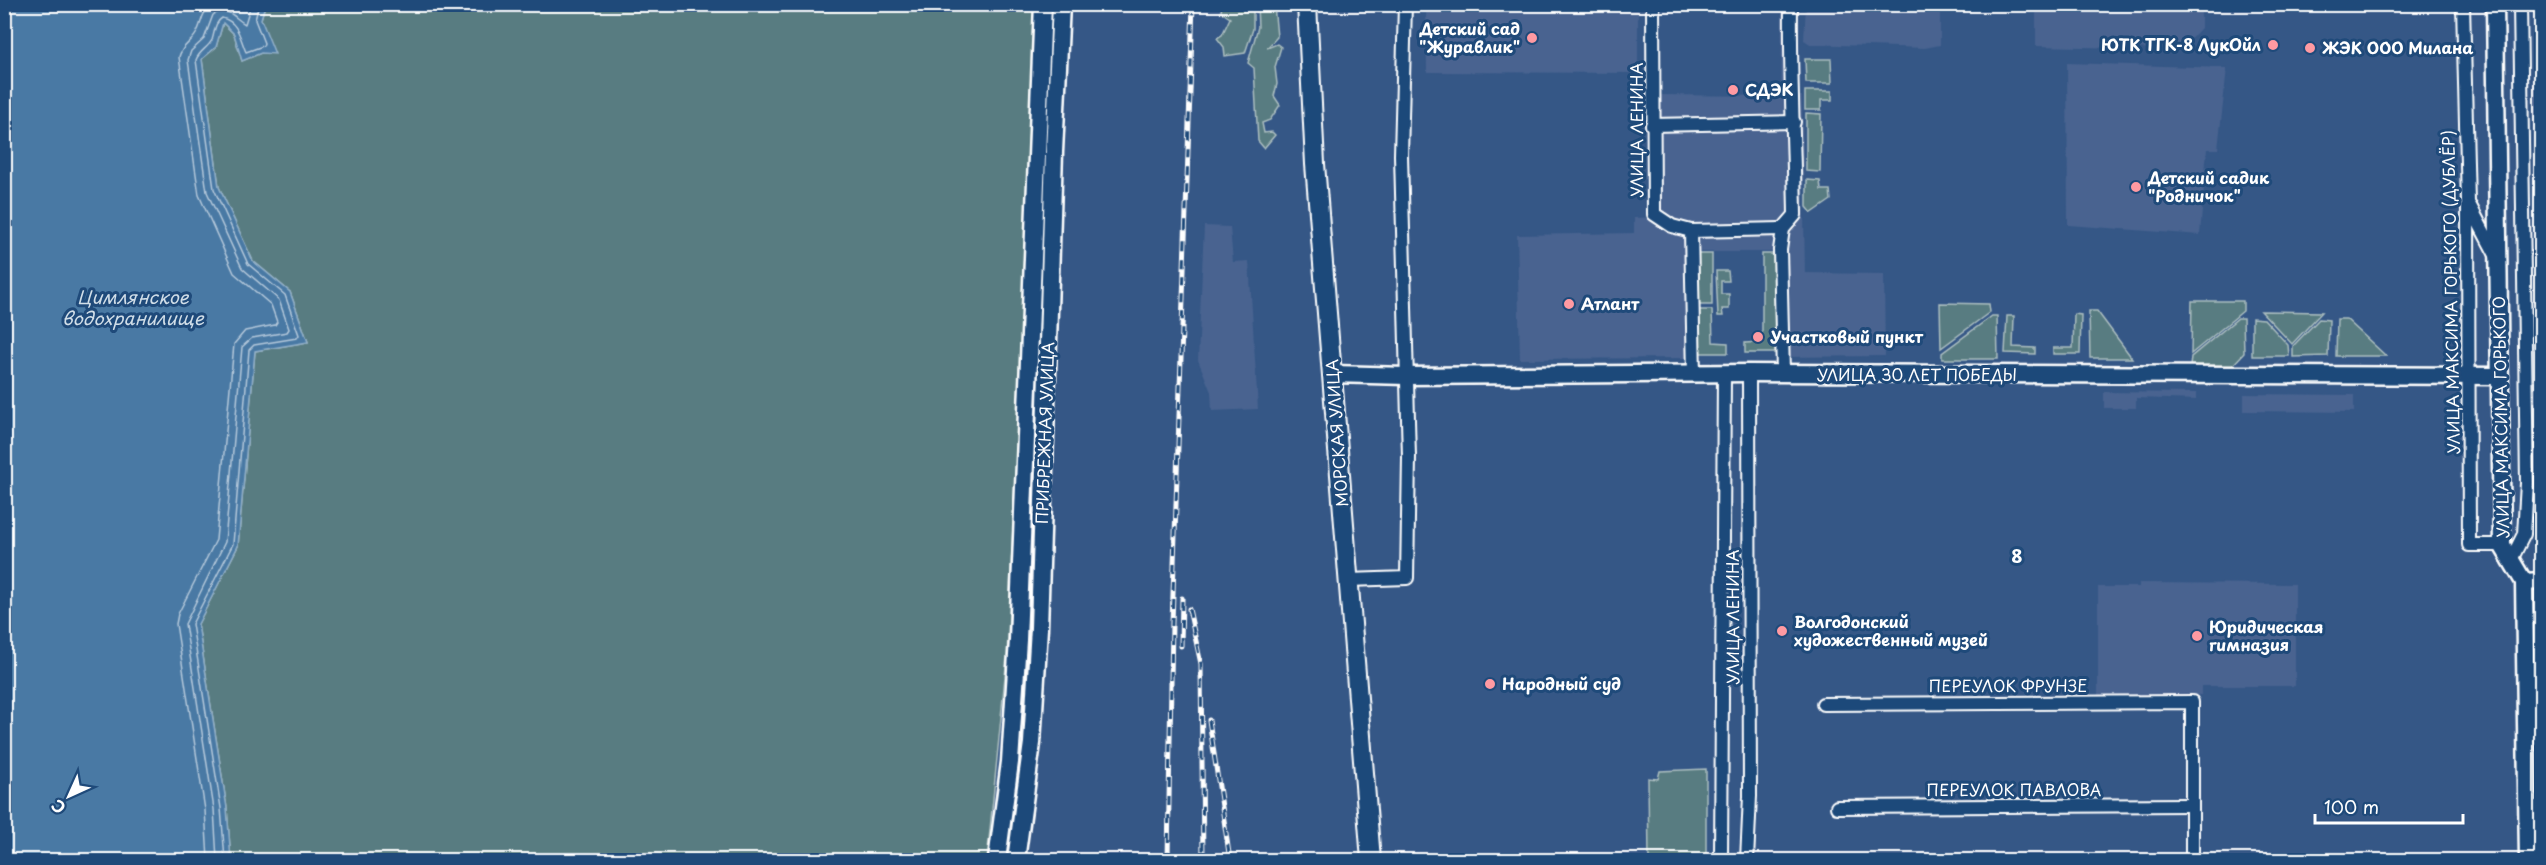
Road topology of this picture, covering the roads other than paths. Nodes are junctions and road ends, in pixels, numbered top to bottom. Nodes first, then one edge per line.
1 (1043, 4) edge
2 (1061, 4) edge
3 (1307, 4) edge
4 (1405, 4) edge
5 (1653, 4) edge
6 (1791, 4) edge
7 (2463, 4) edge
8 (2494, 4) edge
9 (2520, 4) edge
10 (1794, 122) junction
11 (1652, 125) junction
12 (2468, 203) junction
13 (1784, 229) junction
14 (1691, 231) junction
15 (2499, 260) junction
16 (1749, 373) junction
17 (1333, 374) junction
18 (1724, 374) junction
19 (1783, 374) junction
20 (1695, 375) junction
21 (1406, 376) junction
22 (2468, 376) junction
23 (2500, 376) junction
24 (2502, 545) junction
25 (2511, 560) junction
26 (1348, 580) junction
27 (2541, 581) edge
28 (2524, 582) junction
29 (1823, 704) dead end
30 (2533, 704) edge
31 (2189, 806) junction
32 (2535, 807) edge
33 (1837, 808) dead end
34 (997, 861) edge
35 (1016, 861) edge
36 (1371, 861) edge
37 (1721, 861) edge
38 (1747, 861) edge
39 (2192, 861) edge
40 (2528, 861) edge

1 - 34 street, ПРИБРЕЖНАЯ УЛИЦА
2 - 35 street, ПРИБРЕЖНАЯ УЛИЦА
3 - 17 main road, МОРСКАЯ УЛИЦА
4 - 21 street
5 - 11 street, УЛИЦА ЛЕНИНА
6 - 10 street
7 - 12 street, УЛИЦА МАКСИМА ГОРЬКОГО (ДУБЛЁР)
8 - 15 street, УЛИЦА МАКСИМА ГОРЬКОГО
9 - 25 street
10 - 11 street
10 - 13 street
11 - 14 street, УЛИЦА ЛЕНИНА
12 - 15 street
12 - 22 street, УЛИЦА МАКСИМА ГОРЬКОГО (ДУБЛЁР)
13 - 14 street
13 - 19 street
14 - 20 street
15 - 23 street, УЛИЦА МАКСИМА ГОРЬКОГО
16 - 18 street, УЛИЦА 30 ЛЕТ ПОБЕДЫ
16 - 19 street, УЛИЦА 30 ЛЕТ ПОБЕДЫ
16 - 38 street, УЛИЦА ЛЕНИНА
17 - 21 street, УЛИЦА 30 ЛЕТ ПОБЕДЫ
17 - 26 main road, МОРСКАЯ УЛИЦА
18 - 20 street, УЛИЦА 30 ЛЕТ ПОБЕДЫ
18 - 37 street, УЛИЦА ЛЕНИНА
19 - 22 street, УЛИЦА 30 ЛЕТ ПОБЕДЫ
20 - 21 street, УЛИЦА 30 ЛЕТ ПОБЕДЫ
21 - 26 street
22 - 23 street, УЛИЦА 30 ЛЕТ ПОБЕДЫ
22 - 24 street, УЛИЦА МАКСИМА ГОРЬКОГО (ДУБЛЁР)
23 - 24 street, УЛИЦА МАКСИМА ГОРЬКОГО
24 - 25 street, УЛИЦА МАКСИМА ГОРЬКОГО
25 - 28 street, УЛИЦА МАКСИМА ГОРЬКОГО
26 - 36 main road, МОРСКАЯ УЛИЦА
27 - 28 street
28 - 30 street
29 - 31 street, ПЕРЕУЛОК ФРУНЗЕ
30 - 32 street
31 - 33 street, ПЕРЕУЛОК ПАВЛОВА
31 - 39 street
32 - 40 street

